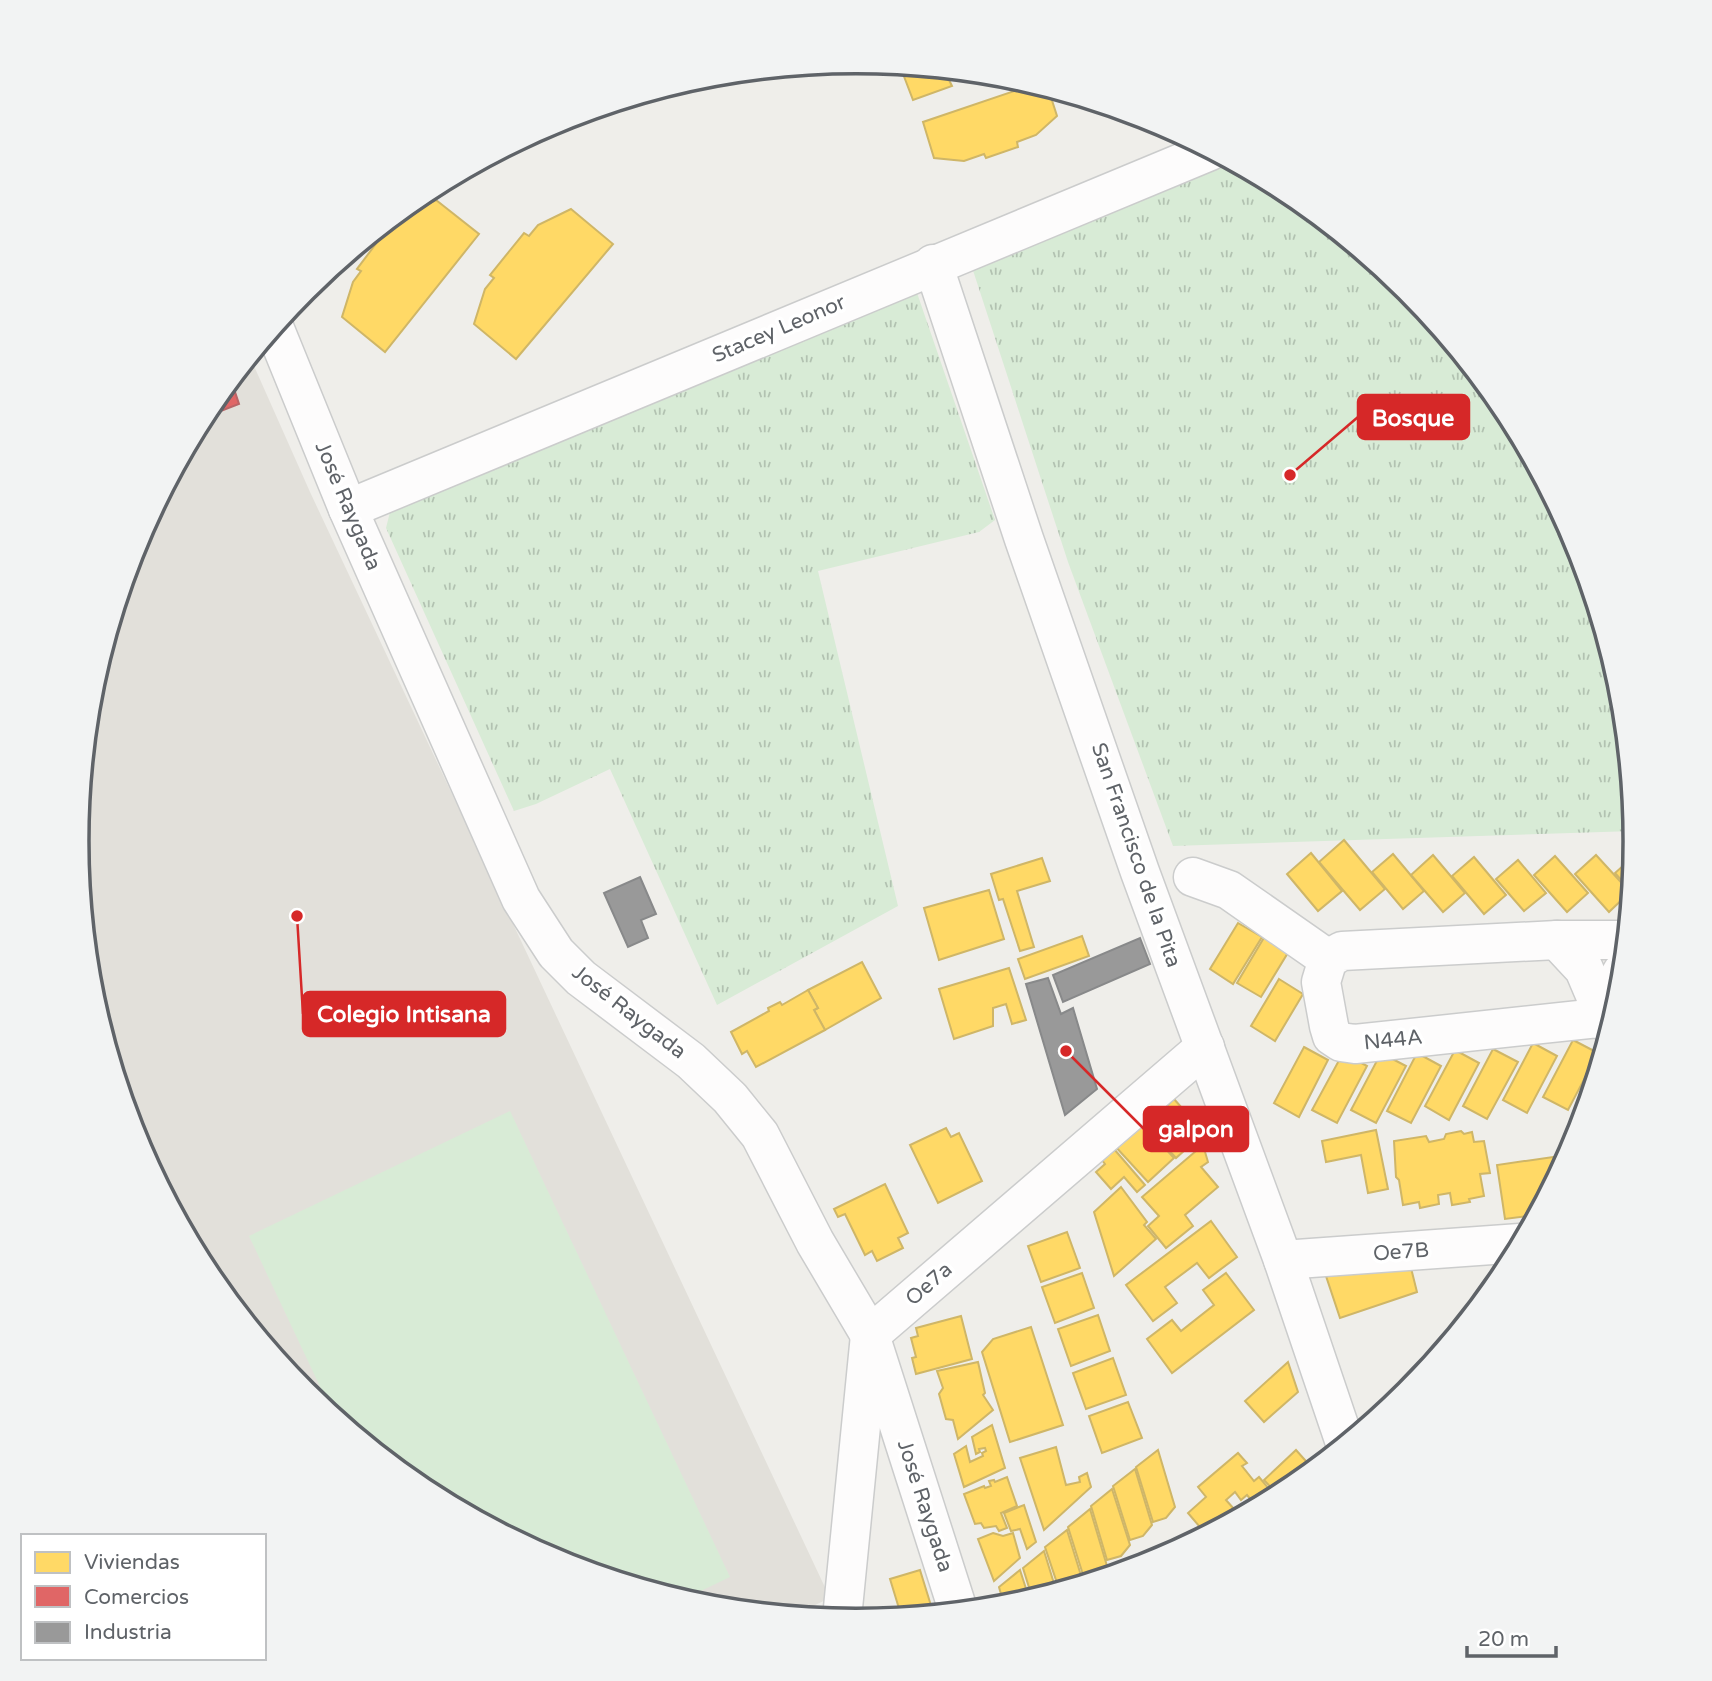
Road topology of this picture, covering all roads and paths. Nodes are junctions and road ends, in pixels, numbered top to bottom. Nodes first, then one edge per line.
1 (1198, 155) edge
2 (933, 264) junction
3 (278, 336) edge
4 (348, 509) junction
5 (1193, 877) dead end
6 (1557, 940) junction
7 (1616, 940) edge
8 (1328, 959) junction
9 (1602, 1015) edge
10 (1602, 1017) edge
11 (1205, 1047) junction
12 (1508, 1244) edge
13 (1283, 1260) junction
14 (870, 1335) junction
15 (1342, 1434) edge
16 (955, 1601) edge
17 (843, 1607) edge

1 - 2 street, Stacey Leonor
2 - 4 street, Stacey Leonor
2 - 11 street, San Francisco de la Pita
3 - 4 street, José Raygada
4 - 14 street, José Raygada
5 - 8 street
6 - 7 street
6 - 8 street
6 - 9 street
8 - 10 street, N44A
11 - 13 street, San Francisco de la Pita
11 - 14 street, Oe7a
12 - 13 street, Oe7B
13 - 15 street, San Francisco de la Pita
14 - 16 street, José Raygada
14 - 17 street

